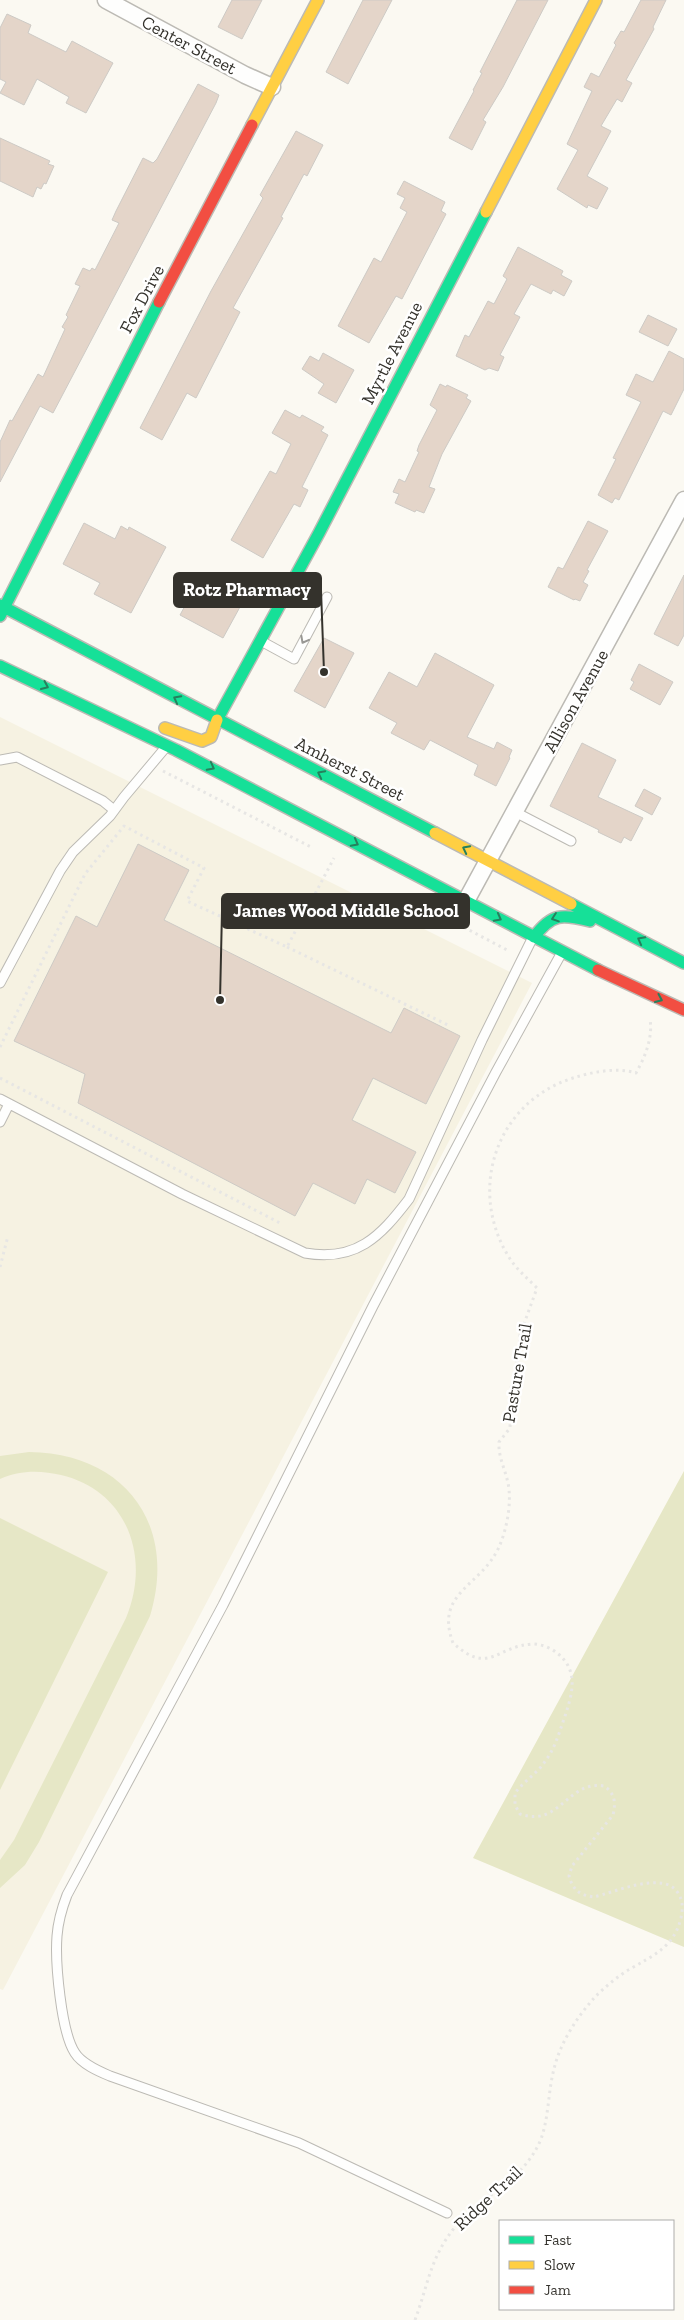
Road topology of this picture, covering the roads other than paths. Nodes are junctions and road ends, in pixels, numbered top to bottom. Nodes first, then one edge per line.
1 (106, 0) edge
2 (318, 0) edge
3 (596, 0) edge
4 (272, 87) junction
5 (684, 500) edge
6 (327, 597) dead end
7 (1, 610) edge
8 (260, 641) junction
9 (0, 666) edge
10 (108, 717) junction
11 (217, 720) junction
12 (166, 747) junction
13 (0, 760) edge
14 (114, 810) junction
15 (515, 812) junction
16 (571, 841) dead end
17 (488, 861) junction
18 (466, 901) junction
19 (617, 928) junction
20 (534, 937) junction
21 (563, 952) junction
22 (684, 963) edge
23 (0, 983) edge
24 (684, 1010) edge
25 (0, 1099) edge
26 (9, 1104) junction
27 (0, 1122) edge
28 (447, 2213) dead end

1 - 4 street, Center Street
2 - 4 main road, Fox Drive
3 - 8 main road, Myrtle Avenue
4 - 7 main road, Fox Drive
5 - 15 street, Allison Avenue
6 -> 8 lane
11 -> 7 main road, Amherst Street
8 - 11 main road, Myrtle Avenue
9 -> 10 main road
10 - 11 main road, Myrtle Avenue
10 - 12 main road
17 -> 11 main road, Amherst Street
12 - 14 lane
12 -> 18 main road
13 - 14 lane
14 - 23 lane
15 - 16 lane
15 - 17 street, Allison Avenue
17 - 18 street, Allison Avenue
17 - 19 main road, Amherst Street
18 -> 20 main road
19 -> 20 main road
22 -> 19 main road, Amherst Street
20 - 21 main road
20 - 26 lane
21 -> 24 main road
21 - 28 lane
25 - 26 lane
26 - 27 lane

